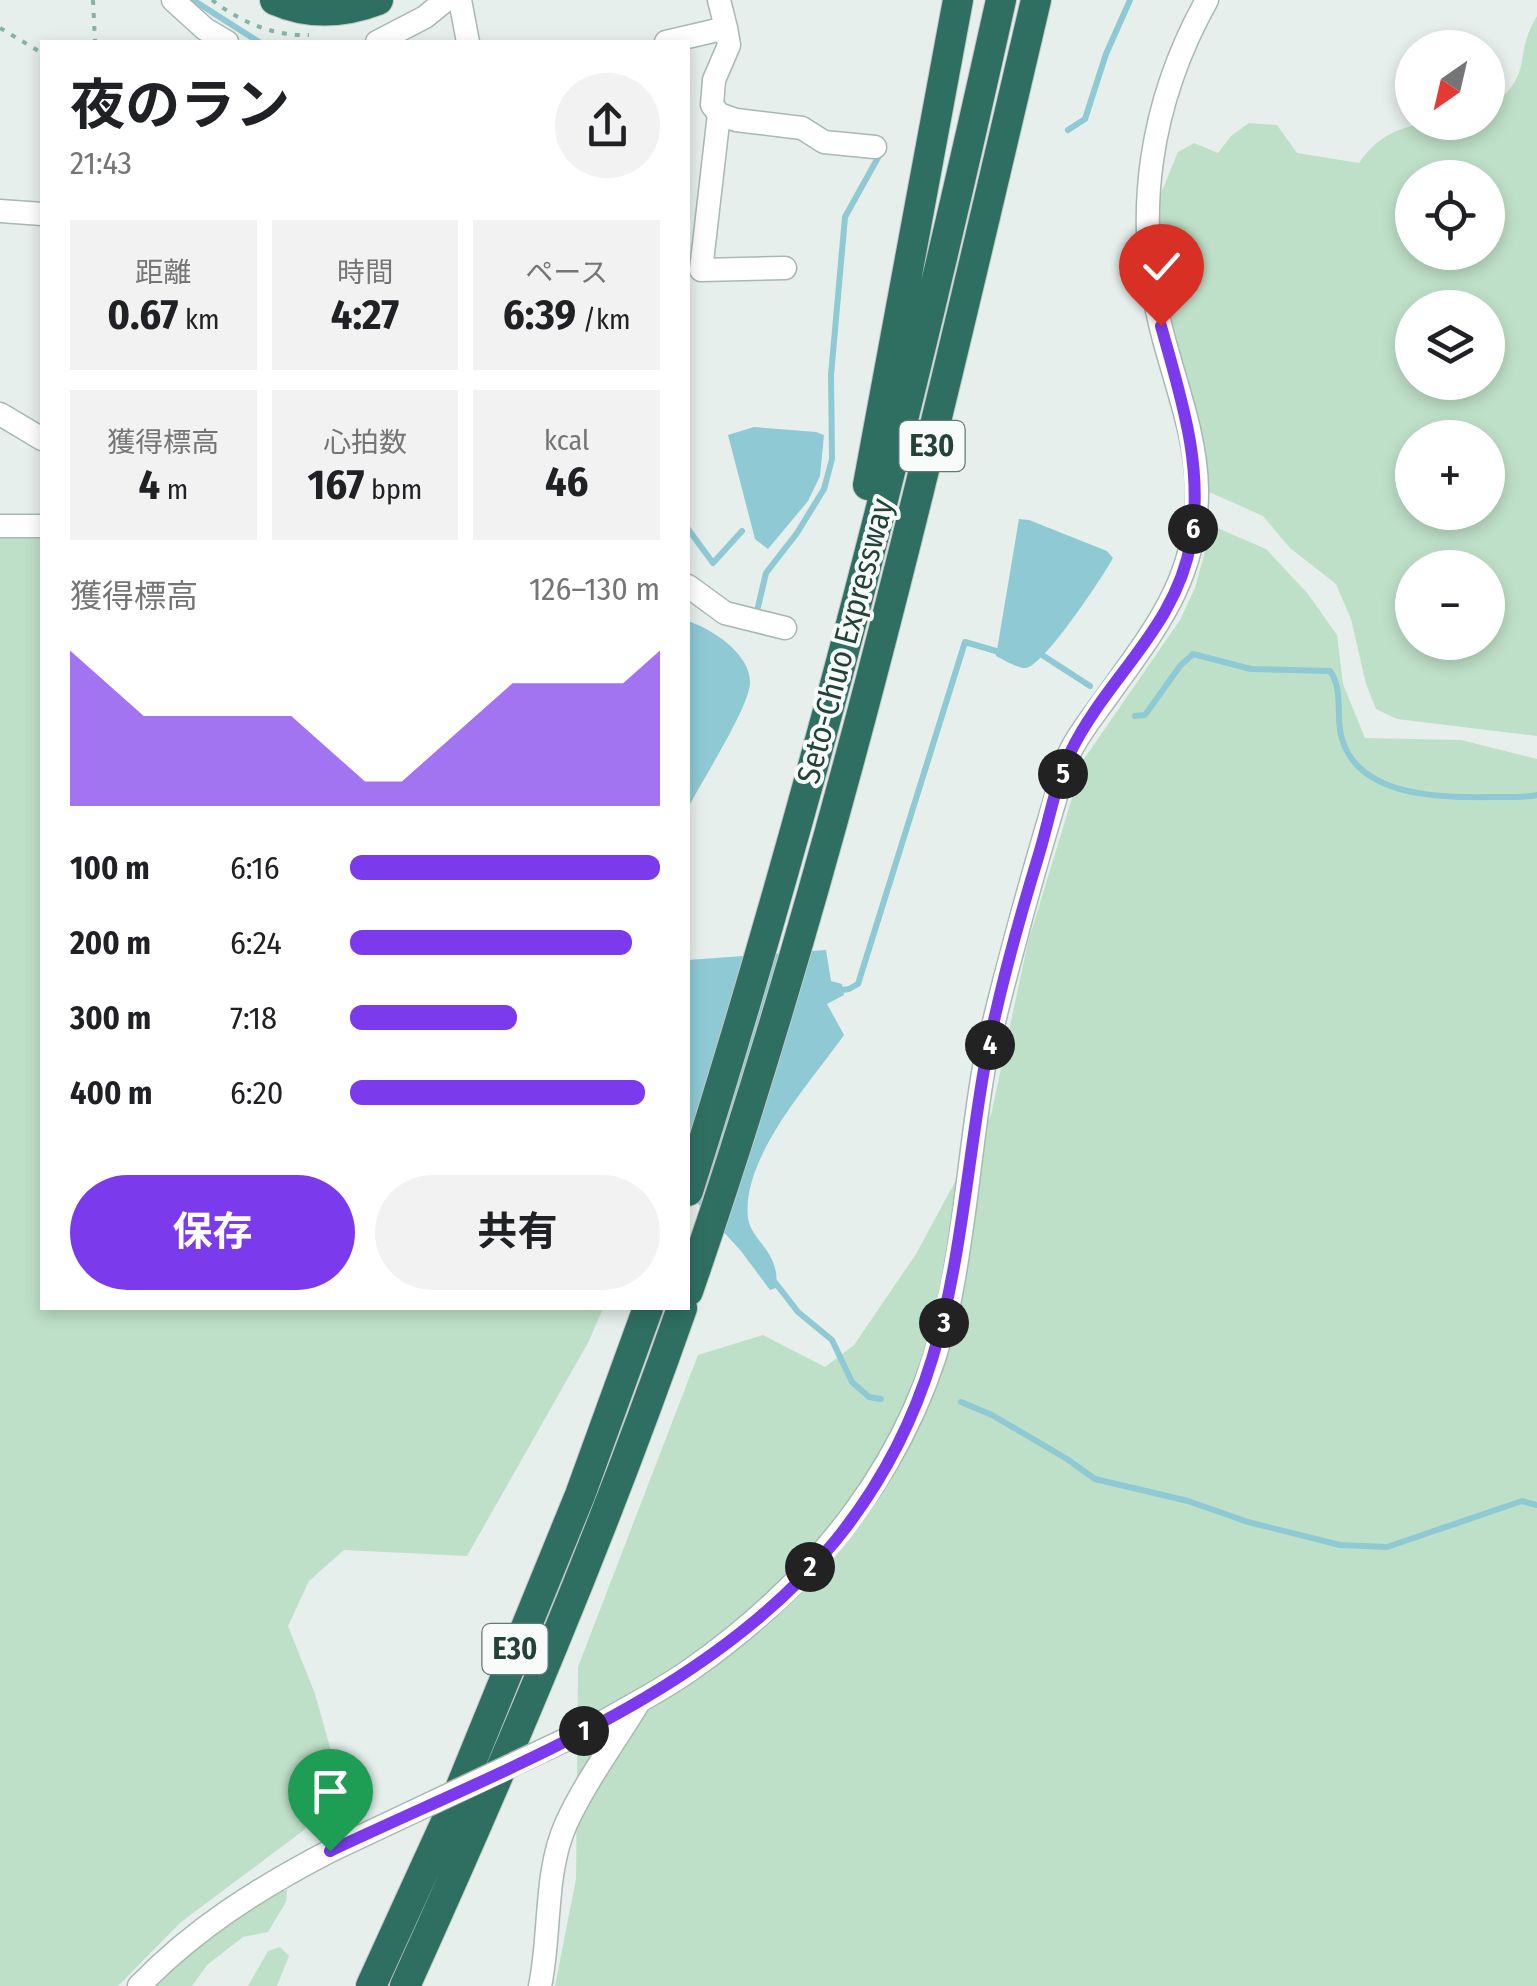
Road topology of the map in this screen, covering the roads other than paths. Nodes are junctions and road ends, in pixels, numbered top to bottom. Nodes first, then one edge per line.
1 (173, 0) edge
2 (275, 0) edge
3 (378, 0) edge
4 (446, 0) edge
5 (460, 0) edge
6 (718, 0) edge
7 (958, 0) edge
8 (1001, 0) edge
9 (1036, 0) edge
10 (1207, 0) edge
11 (726, 28) junction
12 (223, 40) edge
13 (381, 40) edge
14 (468, 40) edge
15 (675, 40) edge
16 (719, 114) junction
17 (875, 147) dead end
18 (712, 180) junction
19 (690, 181) edge
20 (0, 211) edge
21 (40, 214) edge
22 (785, 268) dead end
23 (0, 414) edge
24 (40, 438) edge
25 (0, 526) edge
26 (40, 526) edge
27 (690, 587) edge
28 (785, 628) dead end
29 (823, 734) junction
30 (690, 1185) edge
31 (690, 1284) edge
32 (647, 1310) edge
33 (681, 1310) edge
34 (641, 1700) junction
35 (139, 1986) edge
36 (370, 1986) edge
37 (406, 1986) edge
38 (540, 1986) edge

1 - 12 street
2 - 3 highway
4 - 13 street
5 - 14 street
6 - 11 street
7 - 29 highway
8 - 29 highway, Seto-Chuo Expressway / E30
9 - 31 highway, Seto-Chuo Expressway / E30
10 - 34 street
11 - 15 street
11 - 16 street
16 - 17 street
16 - 18 street
18 - 19 street
18 - 22 street
20 - 21 street
23 - 24 street
25 - 26 street
27 - 28 street
29 - 30 highway, Seto-Chuo Expressway / E30
32 - 36 highway, E30
33 - 37 highway, E30
34 - 35 street, bridge
34 - 38 street

